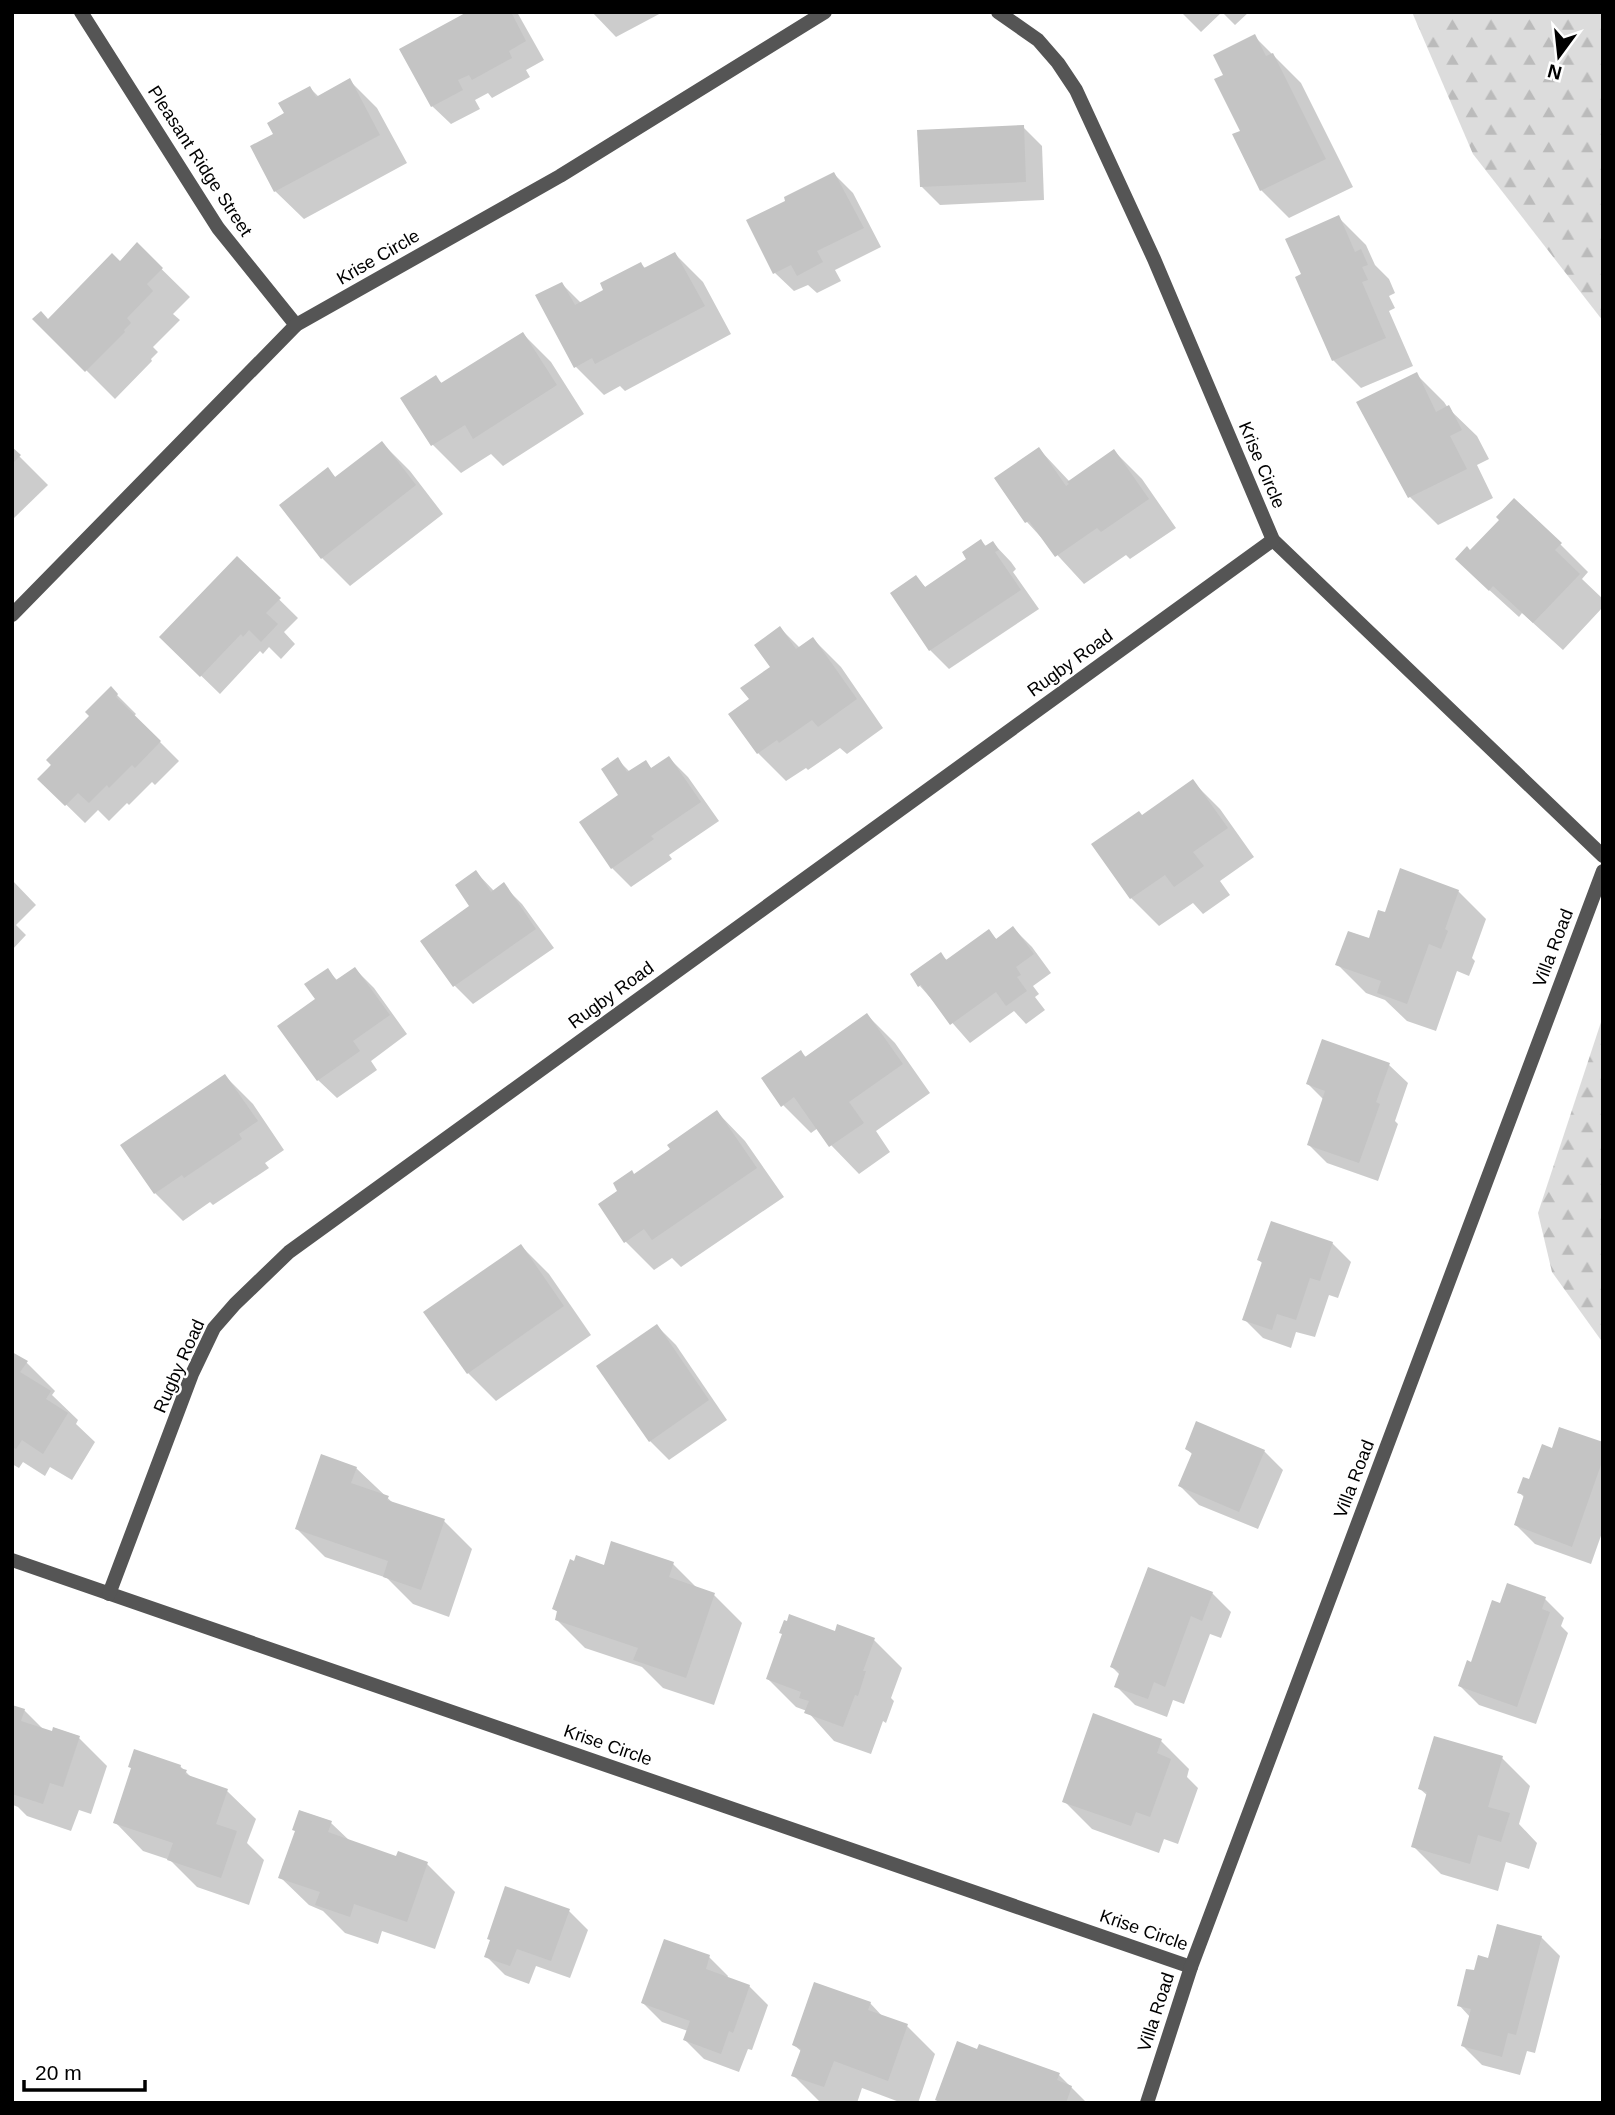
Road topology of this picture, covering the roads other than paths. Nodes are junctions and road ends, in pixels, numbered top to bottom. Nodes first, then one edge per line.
1 (81, 12) edge
2 (825, 12) edge
3 (998, 12) edge
4 (296, 325) junction
5 (1273, 540) junction
6 (12, 615) edge
7 (1603, 856) edge
8 (1603, 872) edge
9 (12, 1560) edge
10 (109, 1594) junction
11 (1191, 1967) junction
12 (1147, 2103) edge

1 - 4 street, Pleasant Ridge Street
2 - 4 street, Krise Circle
3 - 5 street, Krise Circle
4 - 6 street, Krise Circle
5 - 7 street, Krise Circle
5 - 10 street, Rugby Road
8 - 11 street, Villa Road
9 - 10 street, Krise Circle
10 - 11 street, Krise Circle
11 - 12 street, Villa Road

